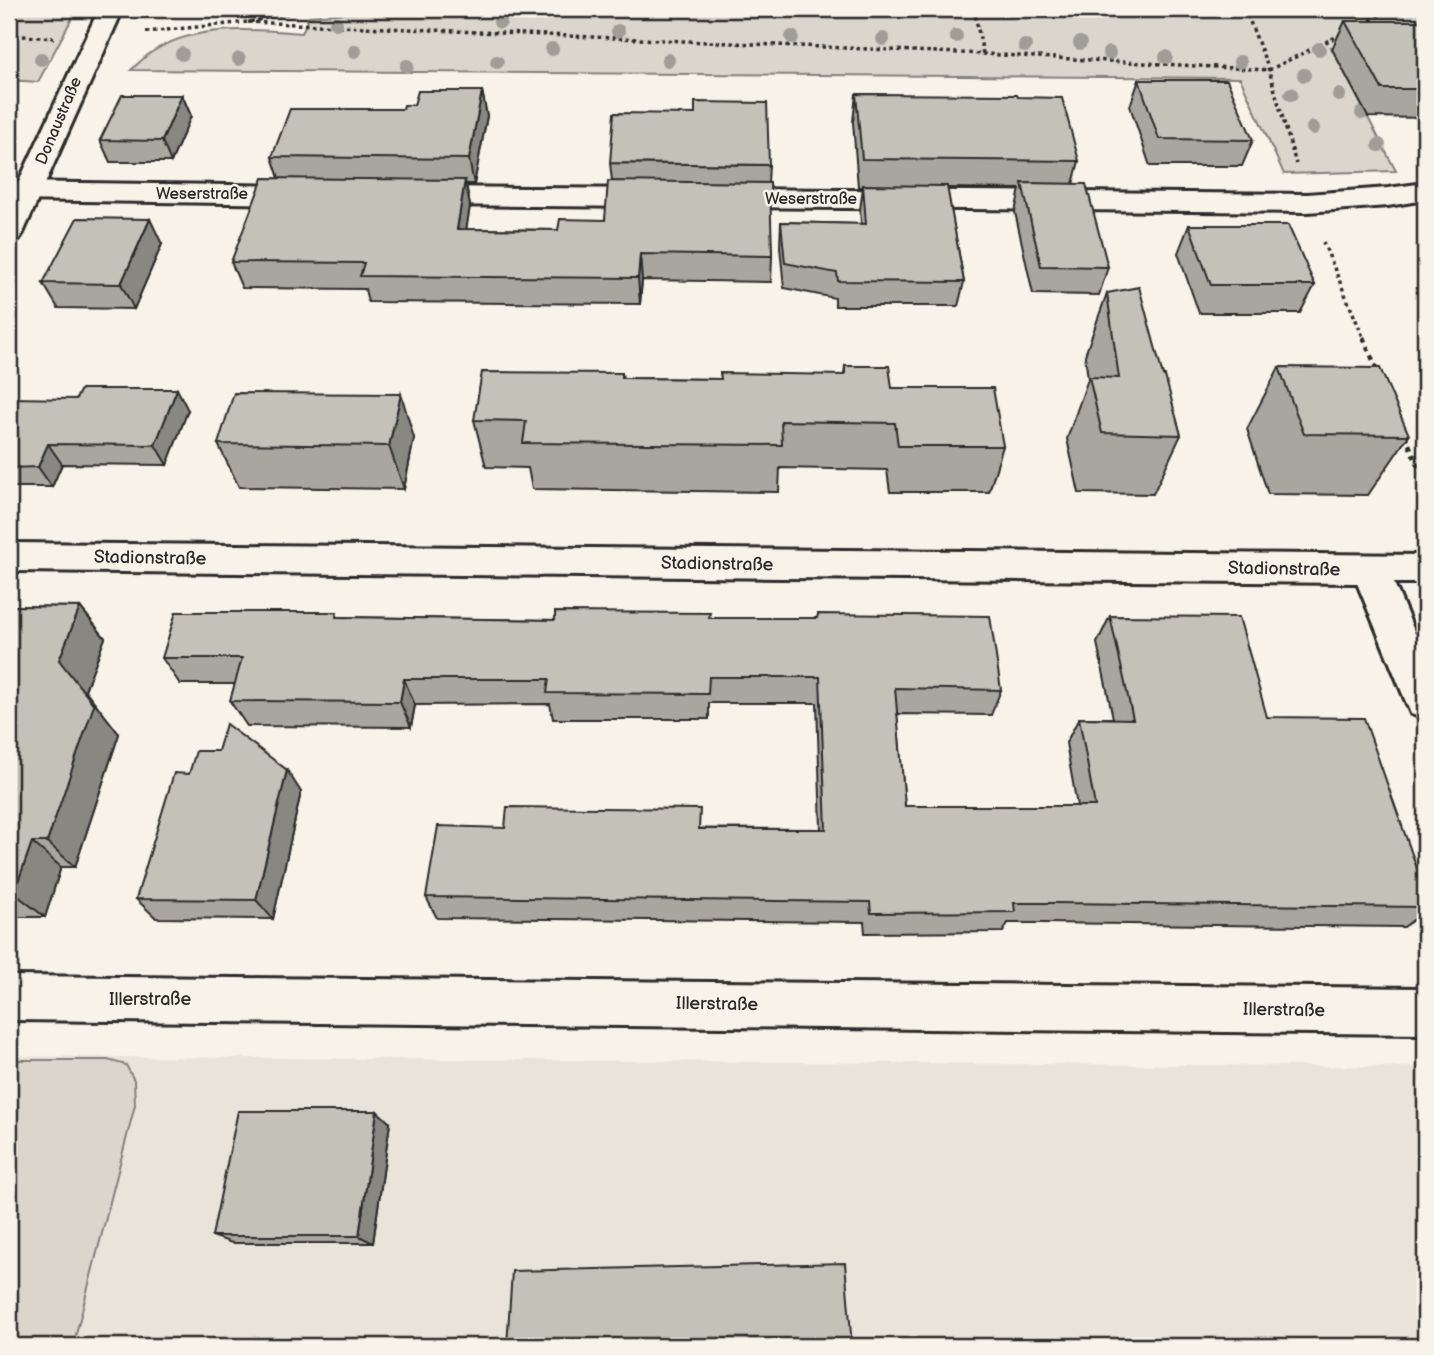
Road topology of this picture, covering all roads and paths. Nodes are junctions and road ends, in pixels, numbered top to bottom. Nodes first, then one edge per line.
1 (111, 9) edge
2 (308, 9) edge
3 (974, 9) edge
4 (1245, 9) edge
5 (1393, 9) edge
6 (248, 22) junction
7 (1356, 27) edge
8 (1343, 33) edge
9 (96, 37) junction
10 (983, 54) junction
11 (1269, 70) junction
12 (1425, 191) edge
13 (18, 192) edge
14 (334, 195) edge
15 (390, 195) edge
16 (1307, 203) junction
17 (9, 233) edge
18 (1382, 381) edge
19 (1404, 432) edge
20 (1425, 482) edge
21 (9, 557) edge
22 (1425, 569) edge
23 (1370, 570) junction
24 (1425, 702) edge
25 (9, 998) edge
26 (1425, 1011) edge

1 - 9 street, Donaustraße
2 - 6 path
3 - 10 path
4 - 11 path
5 - 7 path
6 - 9 path
6 - 10 path
8 - 11 path
9 - 13 street, Donaustraße
10 - 11 path
11 - 16 path
12 - 16 street, Weserstraße
13 - 14 street, Weserstraße
13 - 17 street, Donaustraße
15 - 16 street, Weserstraße
16 - 18 path
19 - 20 path
21 - 23 street, Stadionstraße
22 - 23 street, Stadionstraße
23 - 24 street
25 - 26 street, Illerstraße

